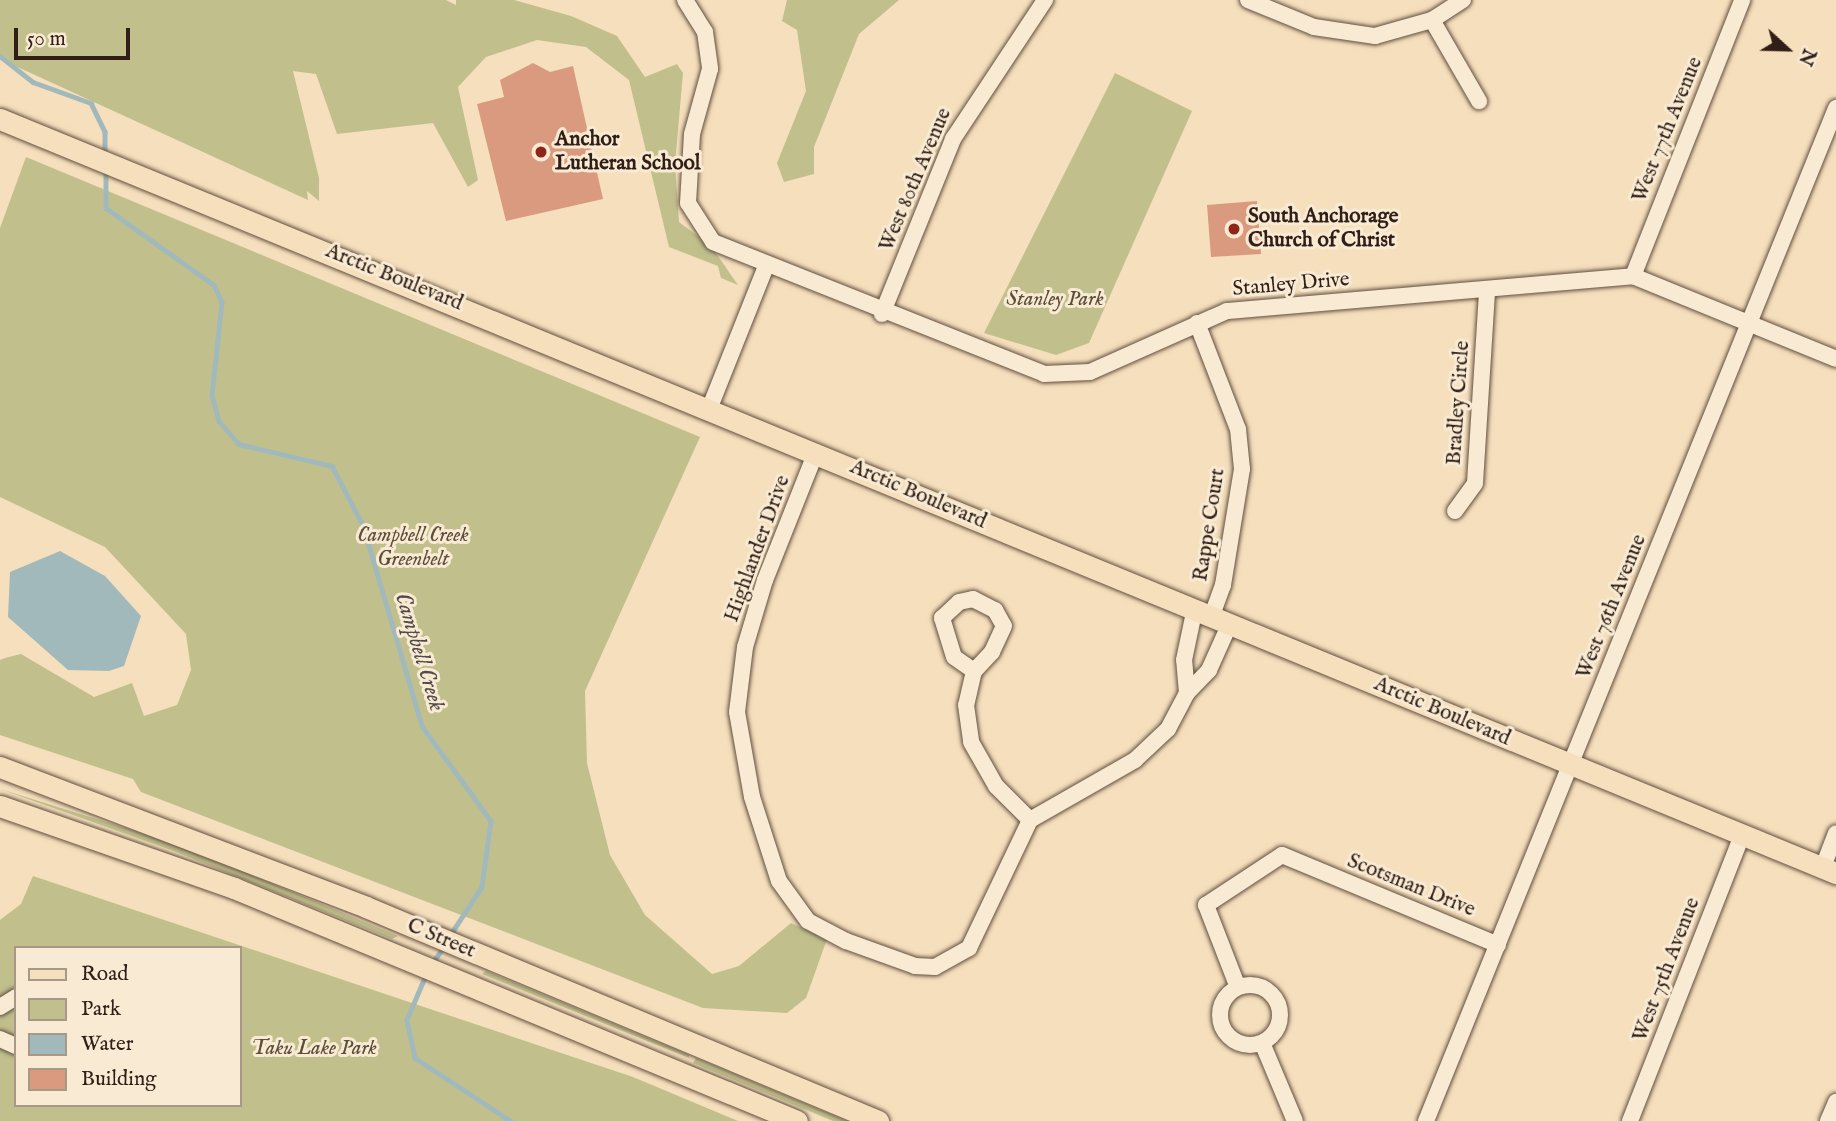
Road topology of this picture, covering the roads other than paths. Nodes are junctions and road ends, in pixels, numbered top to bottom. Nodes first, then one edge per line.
1 (685, 0) edge
2 (1045, 0) edge
3 (1248, 0) edge
4 (1463, 0) edge
5 (1742, 0) edge
6 (1432, 20) junction
7 (1479, 101) dead end
8 (1836, 108) edge
9 (0, 119) edge
10 (766, 267) junction
11 (1633, 276) junction
12 (1487, 291) junction
13 (882, 314) junction
14 (1196, 323) junction
15 (1749, 324) junction
16 (1836, 359) edge
17 (710, 407) junction
18 (816, 452) junction
19 (1455, 511) dead end
20 (1212, 615) junction
21 (974, 671) junction
22 (1187, 693) junction
23 (1571, 766) junction
24 (0, 767) edge
25 (0, 806) edge
26 (1030, 820) junction
27 (1836, 834) edge
28 (1742, 835) junction
29 (1829, 870) edge
30 (1498, 945) junction
31 (1237, 985) junction
32 (1263, 1045) junction
33 (1836, 1101) edge
34 (797, 1121) edge
35 (878, 1121) edge
36 (1295, 1121) edge
37 (1426, 1121) edge
38 (1630, 1121) edge
39 (1828, 1121) edge

1 - 10 street, Stanley Drive
2 - 13 street, West 80th Avenue
3 - 6 street
4 - 6 street
5 - 11 street, West 77th Avenue
6 - 7 street
8 - 15 street, West 76th Avenue
9 - 17 main road, Arctic Boulevard
10 - 13 street, Stanley Drive
10 - 17 street
11 - 12 street, Stanley Drive
11 - 15 street, Stanley Drive
12 - 14 street, Stanley Drive
12 - 19 street, Bradley Circle
13 - 14 street, Stanley Drive
14 - 20 street, Rappe Court
15 - 16 street, Stanley Drive
15 - 23 street, West 76th Avenue
17 - 18 main road, Arctic Boulevard
18 - 20 main road, Arctic Boulevard
18 - 26 street, Highlander Drive
20 - 22 street
20 - 22 street
20 - 23 main road, Arctic Boulevard
21 - 21 street
21 - 26 street
22 - 26 street
23 - 28 main road, Arctic Boulevard
23 - 30 street, West 76th Avenue
24 - 35 main road, C Street
25 - 34 main road, C Street
27 - 29 street
28 - 29 main road, Arctic Boulevard
28 - 38 street, West 75th Avenue
30 - 31 street, Scotsman Drive
30 - 37 street, West 76th Avenue
31 - 32 street
31 - 32 street
32 - 36 street
33 - 39 street

